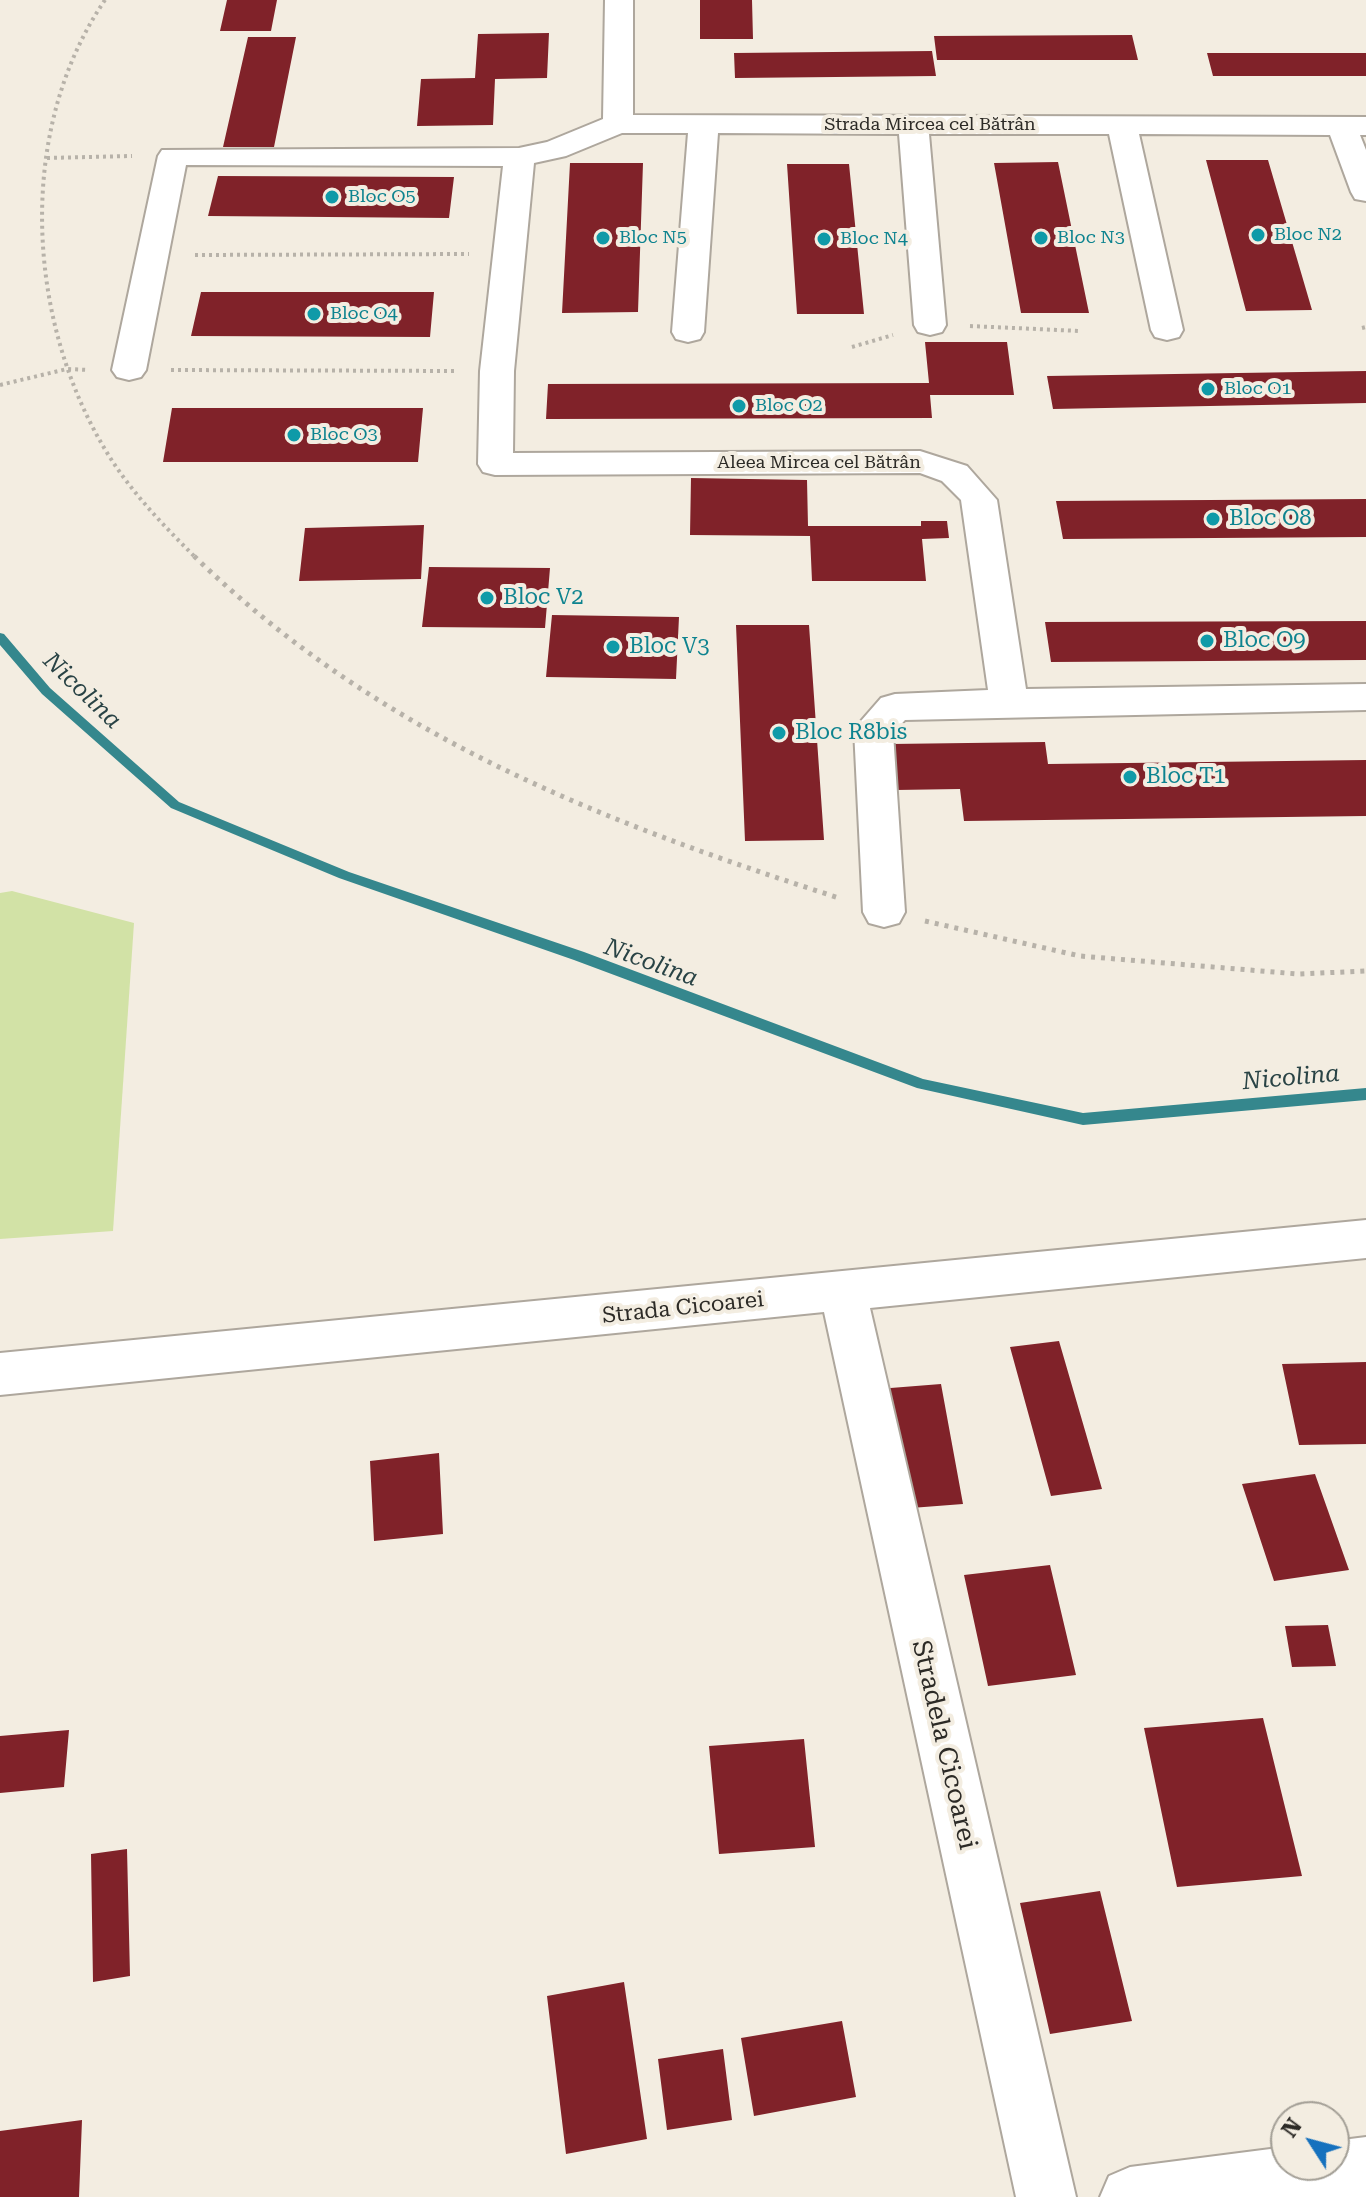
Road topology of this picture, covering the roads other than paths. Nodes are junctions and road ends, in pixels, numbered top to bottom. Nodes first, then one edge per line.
1 (619, 0) edge
2 (618, 124) junction
3 (1122, 124) junction
4 (704, 125) junction
5 (913, 125) junction
6 (1354, 126) edge
7 (519, 157) junction
8 (1366, 192) edge
9 (930, 325) dead end
10 (1167, 330) dead end
11 (688, 332) dead end
12 (129, 370) road end
13 (1366, 697) edge
14 (1009, 703) junction
15 (884, 912) road end
16 (1366, 1239) edge
17 (843, 1293) junction
18 (0, 1374) edge
19 (1366, 2167) edge
20 (1046, 2197) edge
21 (1130, 2197) edge

1 - 2 street
2 - 4 street, Strada Mircea cel Bătrân
2 - 7 street
3 - 5 street, Strada Mircea cel Bătrân
3 - 6 street, Strada Mircea cel Bătrân
3 - 10 street
4 - 5 street, Strada Mircea cel Bătrân
4 - 11 street
5 - 9 street
6 - 8 street
7 - 12 street
7 - 14 street, Aleea Mircea cel Bătrân
13 - 14 street
14 - 15 street
16 - 17 street, Strada Cicoarei
17 - 18 street, Strada Cicoarei
17 - 20 street, Stradela Cicoarei
19 - 21 street

